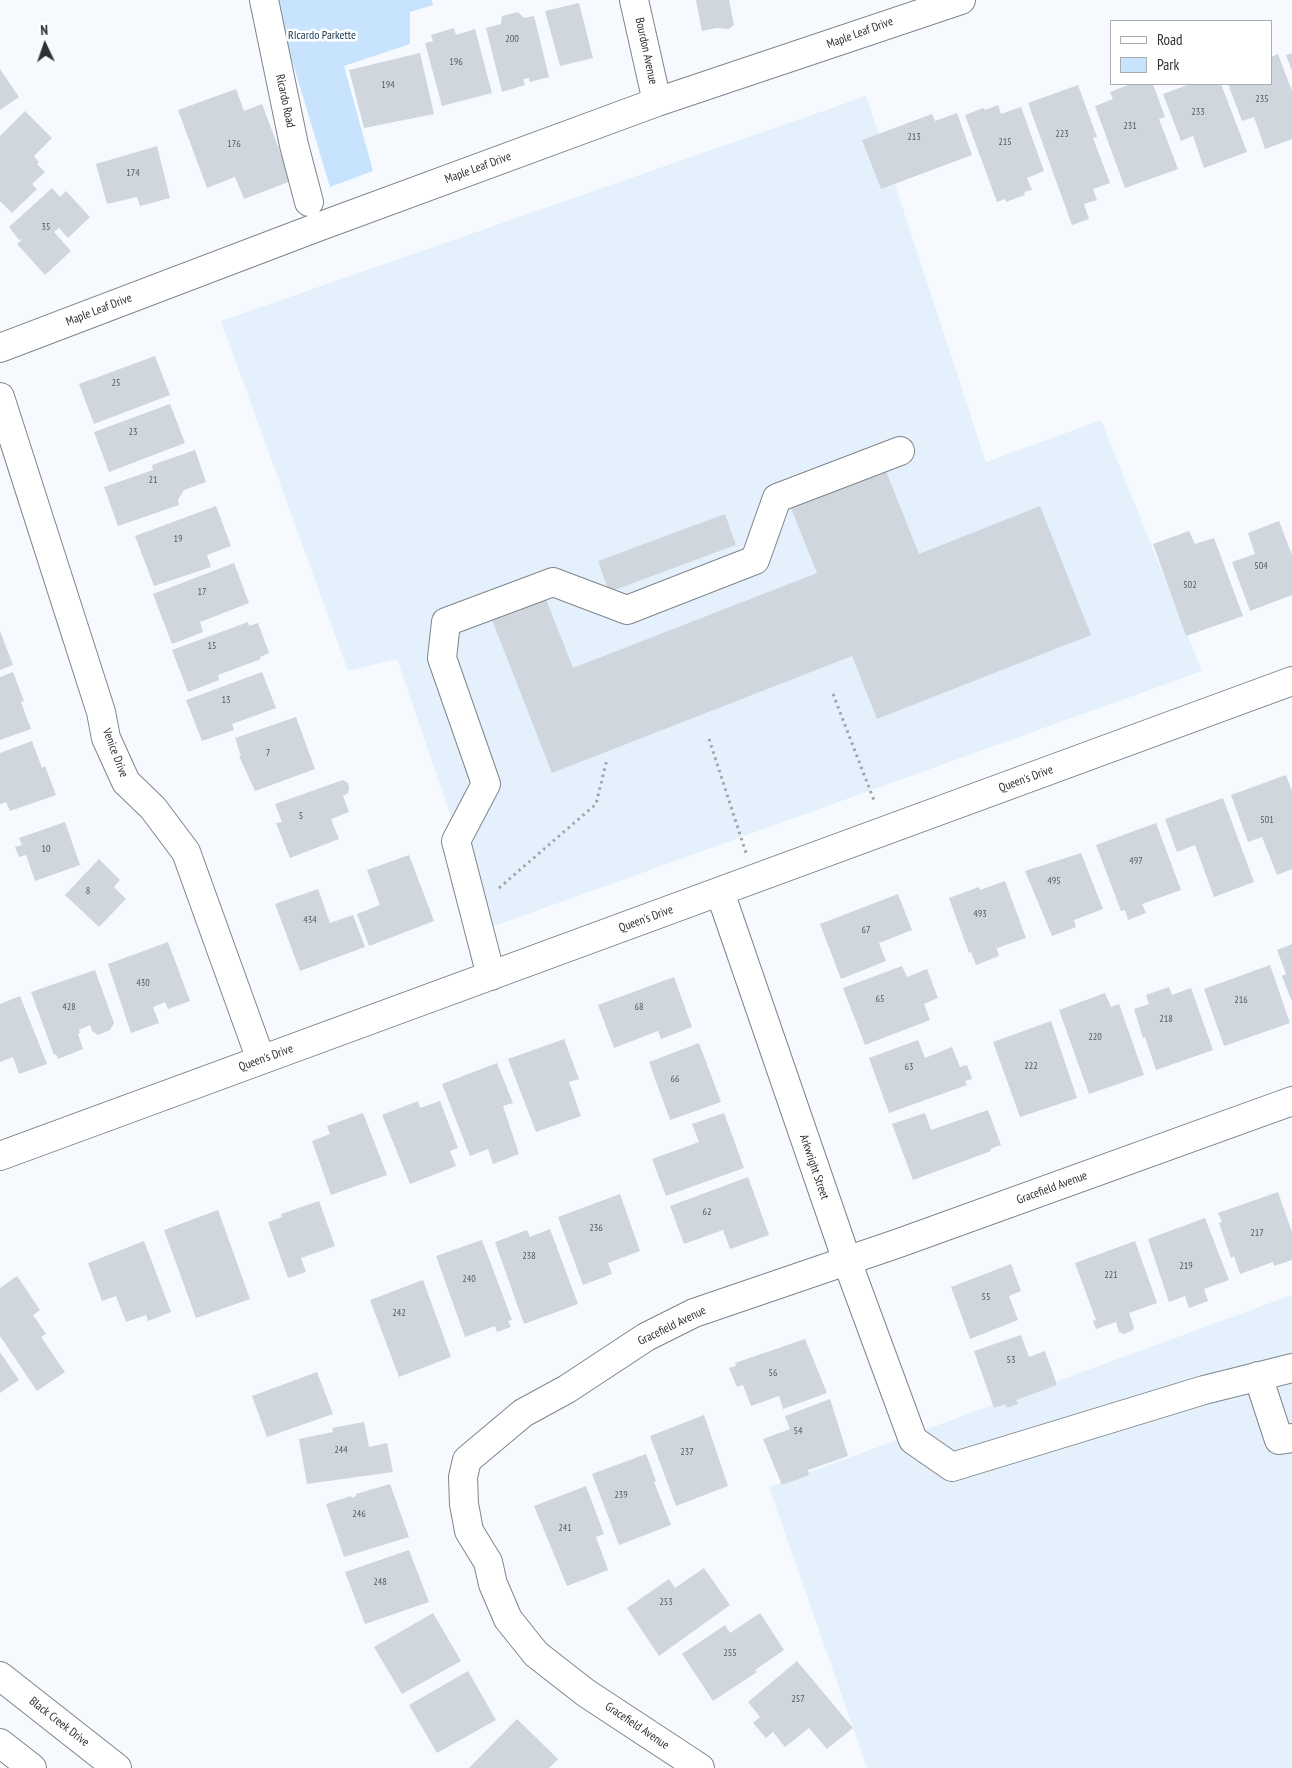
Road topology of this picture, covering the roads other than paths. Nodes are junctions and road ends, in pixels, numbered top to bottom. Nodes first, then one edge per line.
1 (264, 0) edge
2 (634, 0) edge
3 (961, 0) edge
4 (657, 102) junction
5 (309, 202) dead end
6 (0, 348) edge
7 (0, 397) edge
8 (900, 451) dead end
9 (1292, 681) edge
10 (720, 892) junction
11 (491, 976) junction
12 (261, 1060) junction
13 (1292, 1101) edge
14 (0, 1156) edge
15 (847, 1261) junction
16 (1292, 1368) edge
17 (1258, 1376) junction
18 (1292, 1438) edge
19 (0, 1676) edge
20 (0, 1743) edge
21 (32, 1768) edge
22 (117, 1768) edge
23 (700, 1768) edge

1 - 5 main road, Ricardo Road
2 - 4 main road, Bourdon Avenue
3 - 4 main road, Maple Leaf Drive
4 - 6 main road, Maple Leaf Drive
7 - 12 main road, Venice Drive
8 - 11 main road
9 - 10 main road, Queen's Drive
10 - 11 main road, Queen's Drive
10 - 15 main road, Arkwright Street
11 - 12 main road, Queen's Drive
12 - 14 main road, Queen's Drive
13 - 15 main road, Gracefield Avenue
15 - 17 main road, Arkwright Street
15 - 23 main road, Gracefield Avenue
16 - 17 main road
17 - 18 main road
19 - 22 main road, Black Creek Drive
20 - 21 main road

